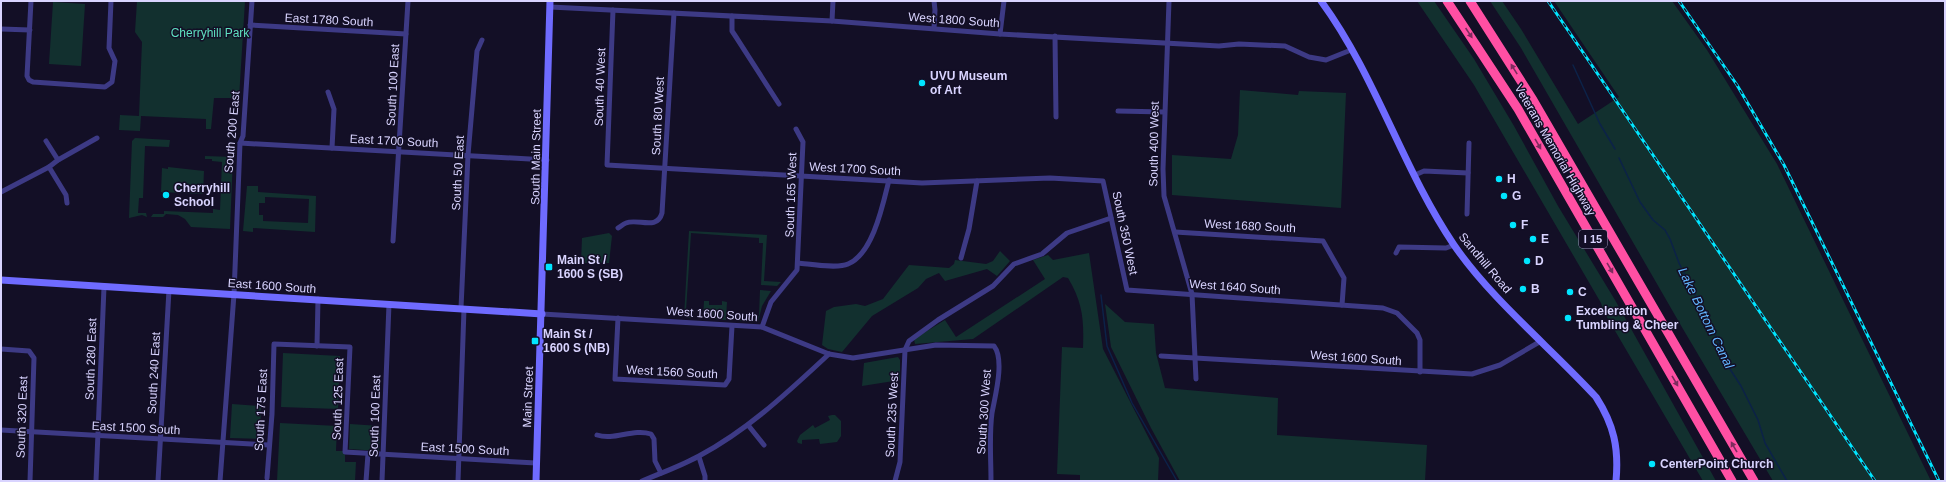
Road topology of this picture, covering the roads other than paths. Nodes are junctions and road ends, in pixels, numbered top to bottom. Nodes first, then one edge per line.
1 (31, 1) edge
2 (111, 1) edge
3 (252, 1) edge
4 (408, 1) edge
5 (833, 1) edge
6 (934, 1) edge
7 (1004, 1) edge
8 (1169, 1) edge
9 (1321, 1) edge
10 (1447, 1) edge
11 (1470, 1) edge
12 (550, 4) edge
13 (613, 10) junction
14 (674, 13) junction
15 (732, 16) junction
16 (832, 21) junction
17 (250, 25) junction
18 (934, 28) junction
19 (1, 29) edge
20 (30, 30) junction
21 (406, 34) junction
22 (1000, 34) junction
23 (1056, 36) junction
24 (482, 40) dead end
25 (1167, 42) junction
26 (1351, 50) junction
27 (328, 92) dead end
28 (779, 104) dead end
29 (1118, 111) dead end
30 (1164, 112) junction
31 (1056, 117) dead end
32 (796, 129) dead end
33 (97, 138) dead end
34 (46, 140) dead end
35 (240, 143) junction
36 (1469, 143) dead end
37 (332, 148) junction
38 (399, 151) junction
39 (468, 155) junction
40 (58, 160) junction
41 (547, 160) junction
42 (607, 165) joint
43 (49, 167) junction
44 (665, 169) junction
45 (1468, 174) junction
46 (1415, 175) junction
47 (801, 176) junction
48 (889, 180) junction
49 (977, 181) junction
50 (1103, 181) joint
51 (1, 192) edge
52 (67, 203) dead end
53 (1467, 214) dead end
54 (1111, 218) junction
55 (618, 228) dead end
56 (1174, 232) junction
57 (393, 241) dead end
58 (1454, 245) junction
59 (1396, 253) dead end
60 (961, 258) dead end
61 (798, 263) junction
62 (1, 280) edge
63 (104, 286) junction
64 (169, 290) junction
65 (1127, 290) joint
66 (234, 294) junction
67 (1192, 294) junction
68 (318, 299) junction
69 (389, 304) junction
70 (1342, 305) junction
71 (462, 308) junction
72 (542, 314) junction
73 (618, 318) junction
74 (732, 326) junction
75 (762, 327) junction
76 (1541, 341) junction
77 (317, 346) junction
78 (994, 346) joint
79 (1, 350) edge
80 (905, 350) junction
81 (829, 354) junction
82 (1161, 356) dead end
83 (1194, 357) junction
84 (1420, 372) junction
85 (1196, 379) dead end
86 (748, 426) junction
87 (1, 430) edge
88 (32, 432) junction
89 (596, 435) dead end
90 (98, 436) junction
91 (161, 440) junction
92 (222, 442) junction
93 (269, 445) junction
94 (764, 445) dead end
95 (345, 452) joint
96 (368, 454) junction
97 (384, 454) junction
98 (699, 456) junction
99 (460, 458) junction
100 (536, 463) junction
101 (661, 473) junction
102 (267, 478) dead end
103 (30, 481) edge
104 (96, 481) edge
105 (158, 481) edge
106 (220, 481) edge
107 (366, 481) edge
108 (382, 481) edge
109 (458, 481) edge
110 (536, 481) edge
111 (642, 481) edge
112 (705, 481) edge
113 (895, 481) edge
114 (991, 481) edge
115 (1616, 481) edge
116 (1732, 481) edge
117 (1754, 481) edge

1 - 20 street
2 - 20 street
3 - 17 street, South 200 East
4 - 21 street, South 100 East
5 - 16 street
6 - 18 street
7 - 22 street
8 - 25 street, South 400 West
9 - 26 street, Sandhill Road
10 -> 116 highway, Veterans Memorial Highway / I 15
117 -> 11 highway, Veterans Memorial Highway / I 15
12 - 13 street, West 1800 South
12 - 41 street, South Main Street
13 - 14 street, West 1800 South
13 - 42 street, South 40 West
14 - 15 street, West 1800 South
14 - 44 street, South 80 West
15 - 16 street, West 1800 South
15 - 28 street
16 - 18 street, West 1800 South
17 - 21 street, East 1780 South
17 - 35 street, South 200 East
18 - 22 street, West 1800 South
19 - 20 street
21 - 38 street, South 100 East
22 - 23 street, West 1800 South
23 - 25 street, West 1800 South
23 - 31 street
24 - 39 street, South 50 East
25 - 26 street, West 1800 South
25 - 30 street, South 400 West
26 - 46 street, Sandhill Road
27 - 37 street
29 - 30 street
30 - 56 street, South 400 West
32 - 47 street, South 165 West
33 - 40 street
34 - 40 street
35 - 37 street, East 1700 South
35 - 66 street, South 200 East
36 - 45 street
37 - 38 street, East 1700 South
38 - 39 street, East 1700 South
38 - 57 street, South 100 East
39 - 41 street, East 1700 South
39 - 71 street, South 50 East
40 - 43 street
41 - 72 street, South Main Street
42 - 44 street, West 1700 South
43 - 51 street
43 - 52 street
44 - 47 street, West 1700 South
44 - 55 street, South 80 West
45 - 46 street
45 - 53 street
46 - 58 street, Sandhill Road
47 - 48 street, West 1700 South
47 - 61 street, South 165 West
48 - 49 street, West 1700 South
48 - 61 street
49 - 50 street, West 1700 South
49 - 60 street
50 - 54 street, South 350 West
54 - 65 street, South 350 West
54 - 80 street
56 - 67 street, South 400 West
56 - 70 street, West 1680 South
58 - 59 street
58 - 76 street, Sandhill Road
61 - 75 street
62 - 63 street, East 1600 South
63 - 64 street, East 1600 South
63 - 90 street, South 280 East
64 - 66 street, East 1600 South
64 - 91 street, South 240 East
65 - 67 street, West 1640 South
66 - 68 street, East 1600 South
66 - 92 street, South 200 East
67 - 70 street, West 1640 South
67 - 83 street, South 400 West
68 - 69 street, East 1600 South
68 - 77 street
69 - 71 street, East 1600 South
69 - 97 street, South 100 East
70 - 84 street, West 1640 South
71 - 72 street, East 1600 South
71 - 99 street, South 50 East
72 - 73 street, West 1600 South
72 - 100 street, Main Street
73 - 74 street, West 1600 South
73 - 74 street, West 1560 South
74 - 75 street, West 1600 South
75 - 81 street, West 1600 South
76 - 84 street, West 1600 South
76 - 115 street, Sandhill Road
77 - 93 street, South 175 East
77 - 95 street, South 125 East
78 - 80 street, West 1600 South
78 - 114 street, South 300 West
79 - 88 street, South 320 East
80 - 81 street, West 1600 South
80 - 113 street, South 235 West
81 - 86 street
82 - 83 street, West 1600 South
83 - 84 street, West 1600 South
83 - 85 street, South 400 West
86 - 94 street
86 - 98 street
87 - 88 street, East 1500 South
88 - 90 street, East 1500 South
88 - 103 street, South 320 East
89 - 101 street
90 - 91 street, East 1500 South
90 - 104 street, South 280 East
91 - 92 street, East 1500 South
91 - 105 street, South 240 East
92 - 93 street, East 1500 South
92 - 106 street, South 200 East
93 - 102 street, South 175 East
95 - 96 street, East 1500 South
96 - 97 street, East 1500 South
96 - 107 street
97 - 99 street, East 1500 South
97 - 108 street, South 100 East
98 - 101 street
98 - 112 street
99 - 100 street, East 1500 South
99 - 109 street, South 50 East
100 - 110 street, Main Street
101 - 111 street

